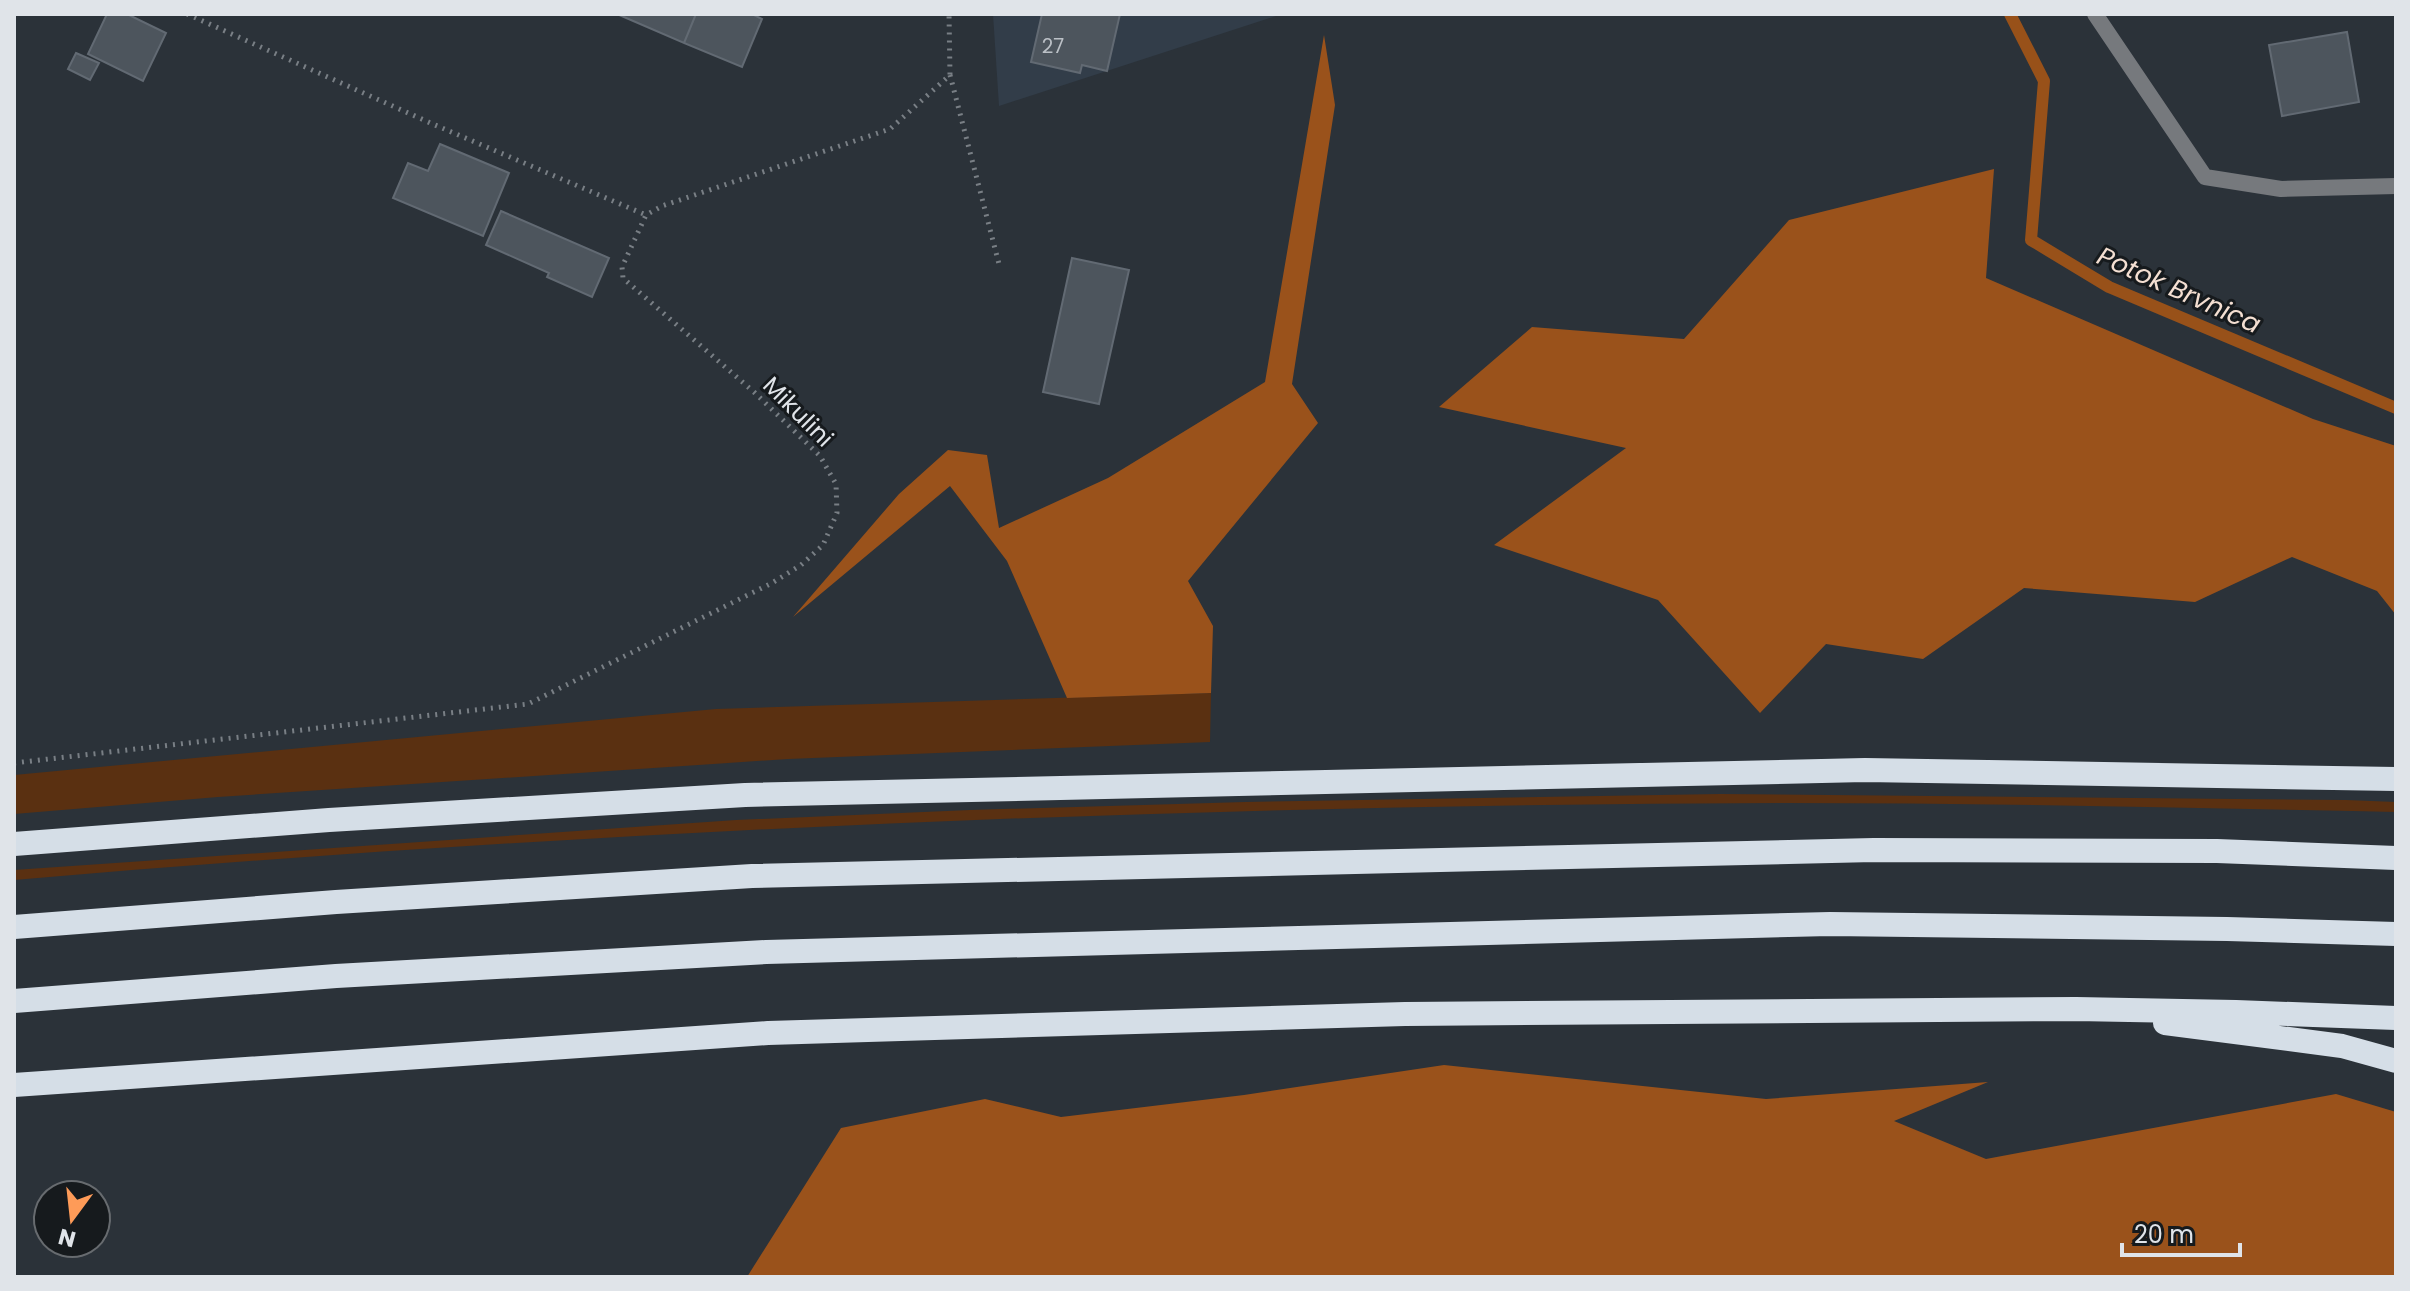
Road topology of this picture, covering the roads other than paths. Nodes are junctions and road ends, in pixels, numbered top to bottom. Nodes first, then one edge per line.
1 (2095, 14) edge
2 (2396, 186) edge
3 (2396, 779) edge
4 (14, 844) edge
5 (2396, 858) edge
6 (14, 927) edge
7 (2396, 934) edge
8 (14, 1001) edge
9 (2076, 1009) junction
10 (2396, 1018) edge
11 (2396, 1061) edge
12 (14, 1085) edge

1 - 2 street
3 - 4 highway
5 - 6 highway
7 - 8 highway
9 - 10 highway
9 - 11 highway
9 - 12 highway

